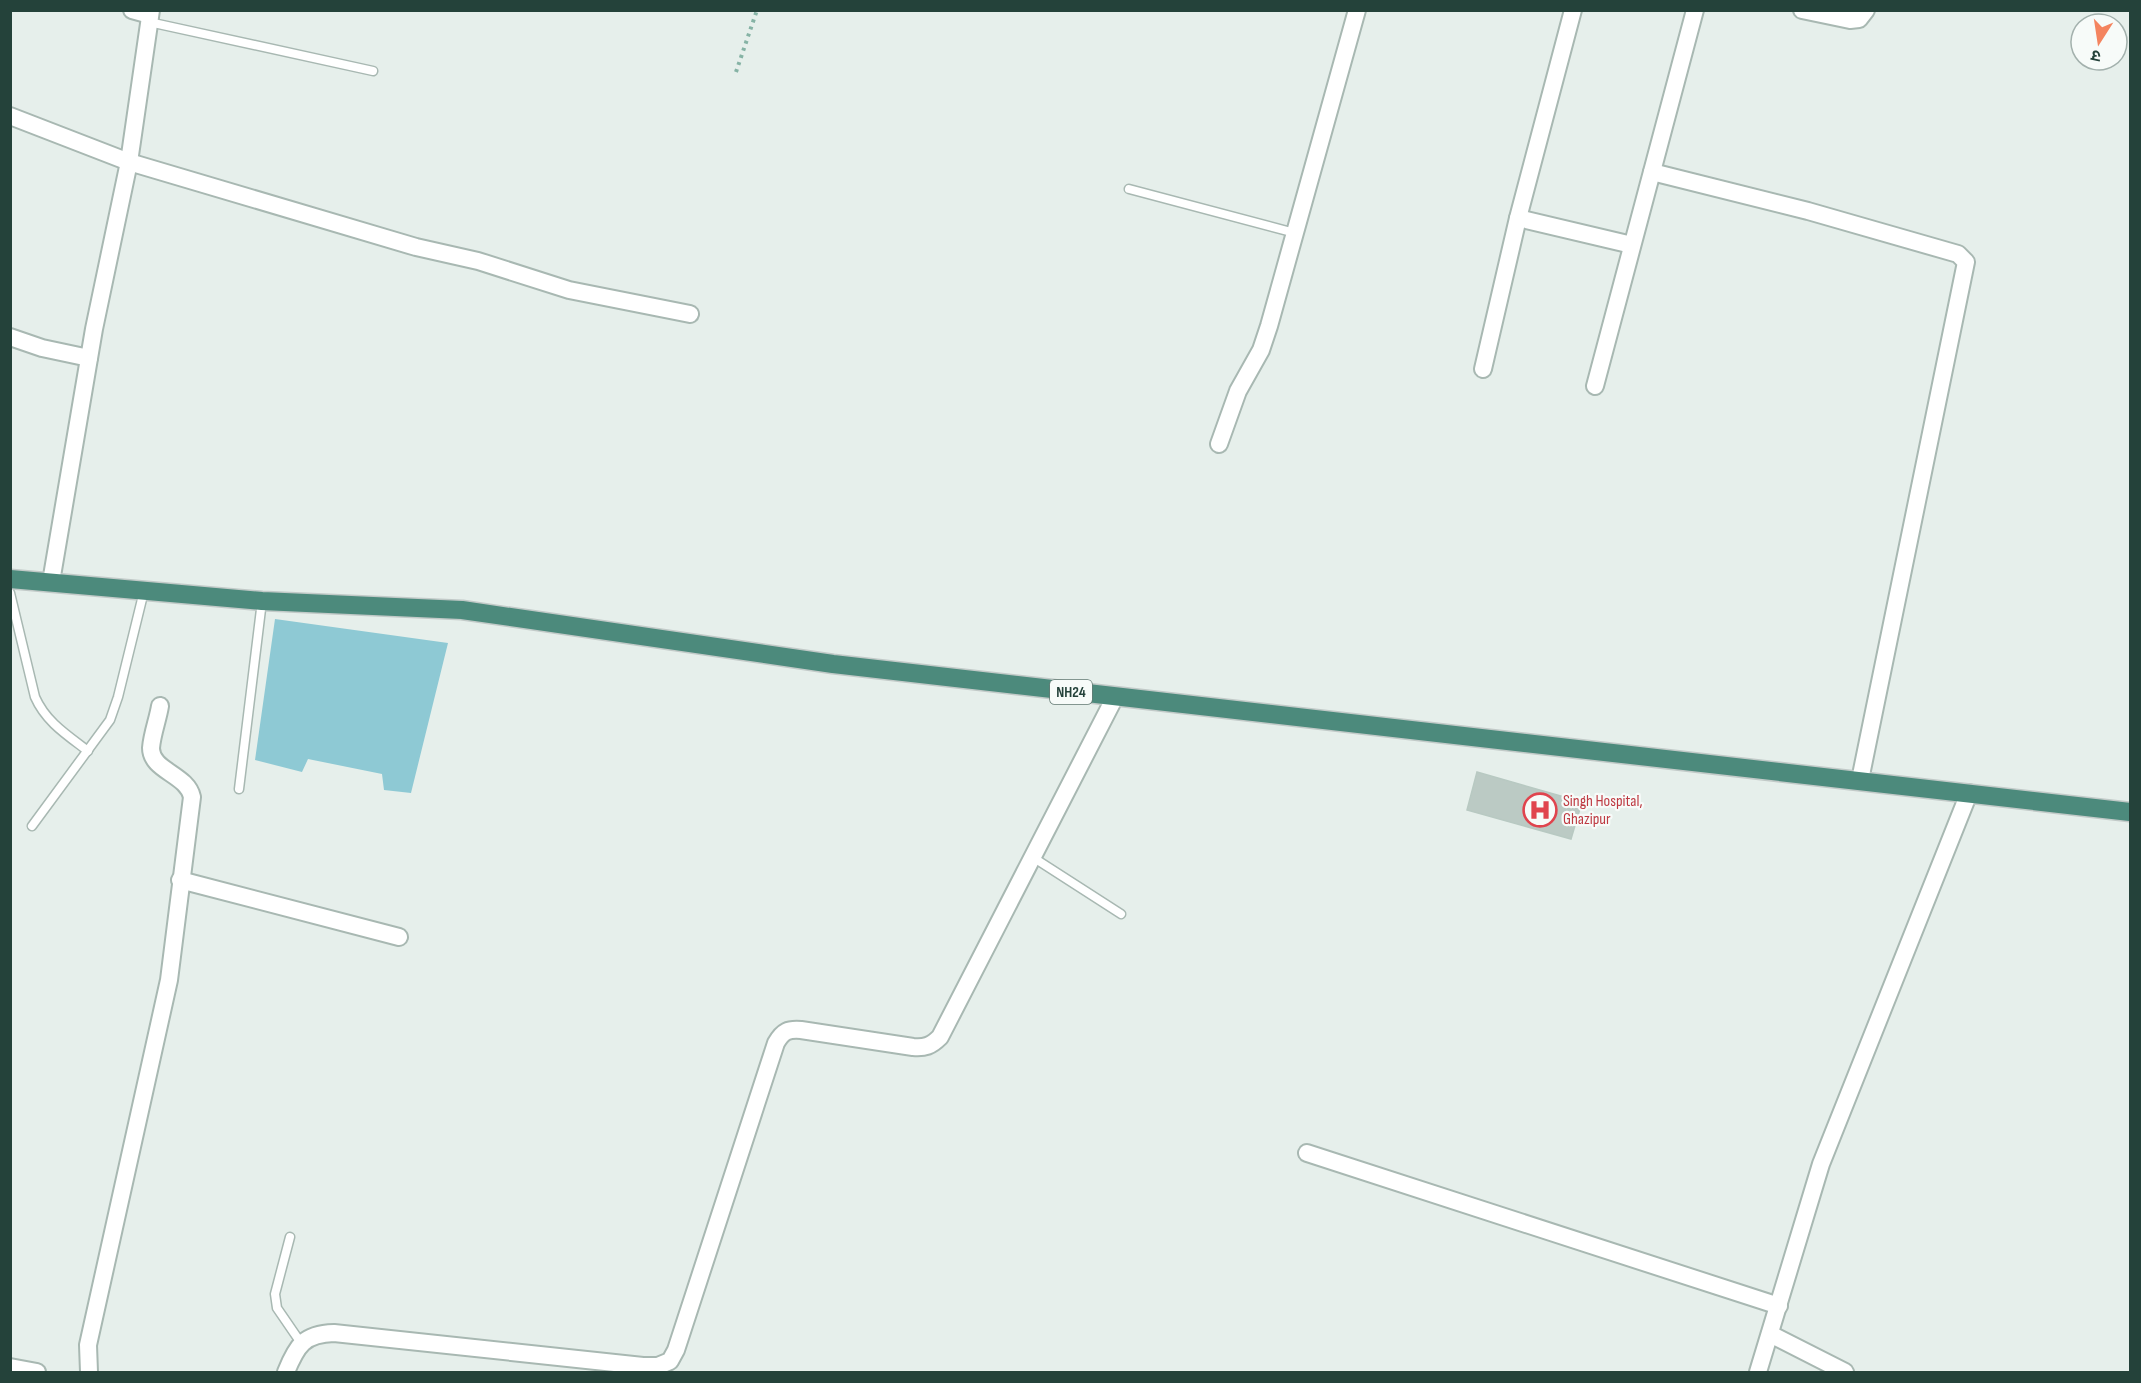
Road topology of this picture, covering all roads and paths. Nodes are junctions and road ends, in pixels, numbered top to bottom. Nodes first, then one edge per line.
1 (132, 10) edge
2 (757, 10) edge
3 (1357, 10) edge
4 (1573, 10) edge
5 (1695, 10) edge
6 (1802, 10) edge
7 (1866, 10) edge
8 (150, 16) edge
9 (373, 71) dead end
10 (736, 72) dead end
11 (10, 116) edge
12 (129, 162) junction
13 (1652, 172) junction
14 (1129, 189) dead end
15 (1518, 218) junction
16 (1295, 233) junction
17 (1632, 245) junction
18 (690, 314) dead end
19 (10, 337) edge
20 (89, 358) junction
21 (1483, 369) dead end
22 (1595, 386) dead end
23 (1219, 444) dead end
24 (10, 579) edge
25 (51, 582) junction
26 (144, 591) junction
27 (10, 593) edge
28 (262, 601) junction
29 (1115, 697) junction
30 (160, 706) dead end
31 (88, 751) junction
32 (1860, 780) junction
33 (239, 789) dead end
34 (1969, 793) junction
35 (2130, 812) edge
36 (32, 826) dead end
37 (1034, 858) junction
38 (180, 880) junction
39 (1121, 914) dead end
40 (399, 937) dead end
41 (1307, 1153) dead end
42 (290, 1237) dead end
43 (1779, 1306) junction
44 (1770, 1334) junction
45 (301, 1343) junction
46 (10, 1366) edge
47 (37, 1372) edge
48 (89, 1372) edge
49 (286, 1372) edge
50 (1758, 1372) edge
51 (1845, 1372) edge

1 - 8 street
2 - 10 path
3 - 16 street
4 - 15 street
5 - 13 street
6 - 7 street
8 - 9 lane
8 - 12 street
11 - 12 street
12 - 18 street
12 - 20 street
13 - 17 street
13 - 32 street
14 - 16 lane
15 - 17 street
15 - 21 street
16 - 23 street
17 - 22 street
19 - 20 street
20 - 25 street
24 - 25 highway, NH24
25 - 26 highway, NH24
26 - 28 highway, NH24
26 - 31 lane
27 - 31 lane
28 - 29 highway, NH24
28 - 33 lane
29 - 32 highway, NH24
29 - 37 street
30 - 38 street
31 - 36 lane
32 - 34 highway, NH24
34 - 35 highway, NH24
34 - 43 street
37 - 39 lane
37 - 45 street
38 - 40 street
38 - 48 street
41 - 43 street
42 - 45 lane
43 - 44 street
44 - 50 street
44 - 51 street
45 - 49 street
46 - 47 street

